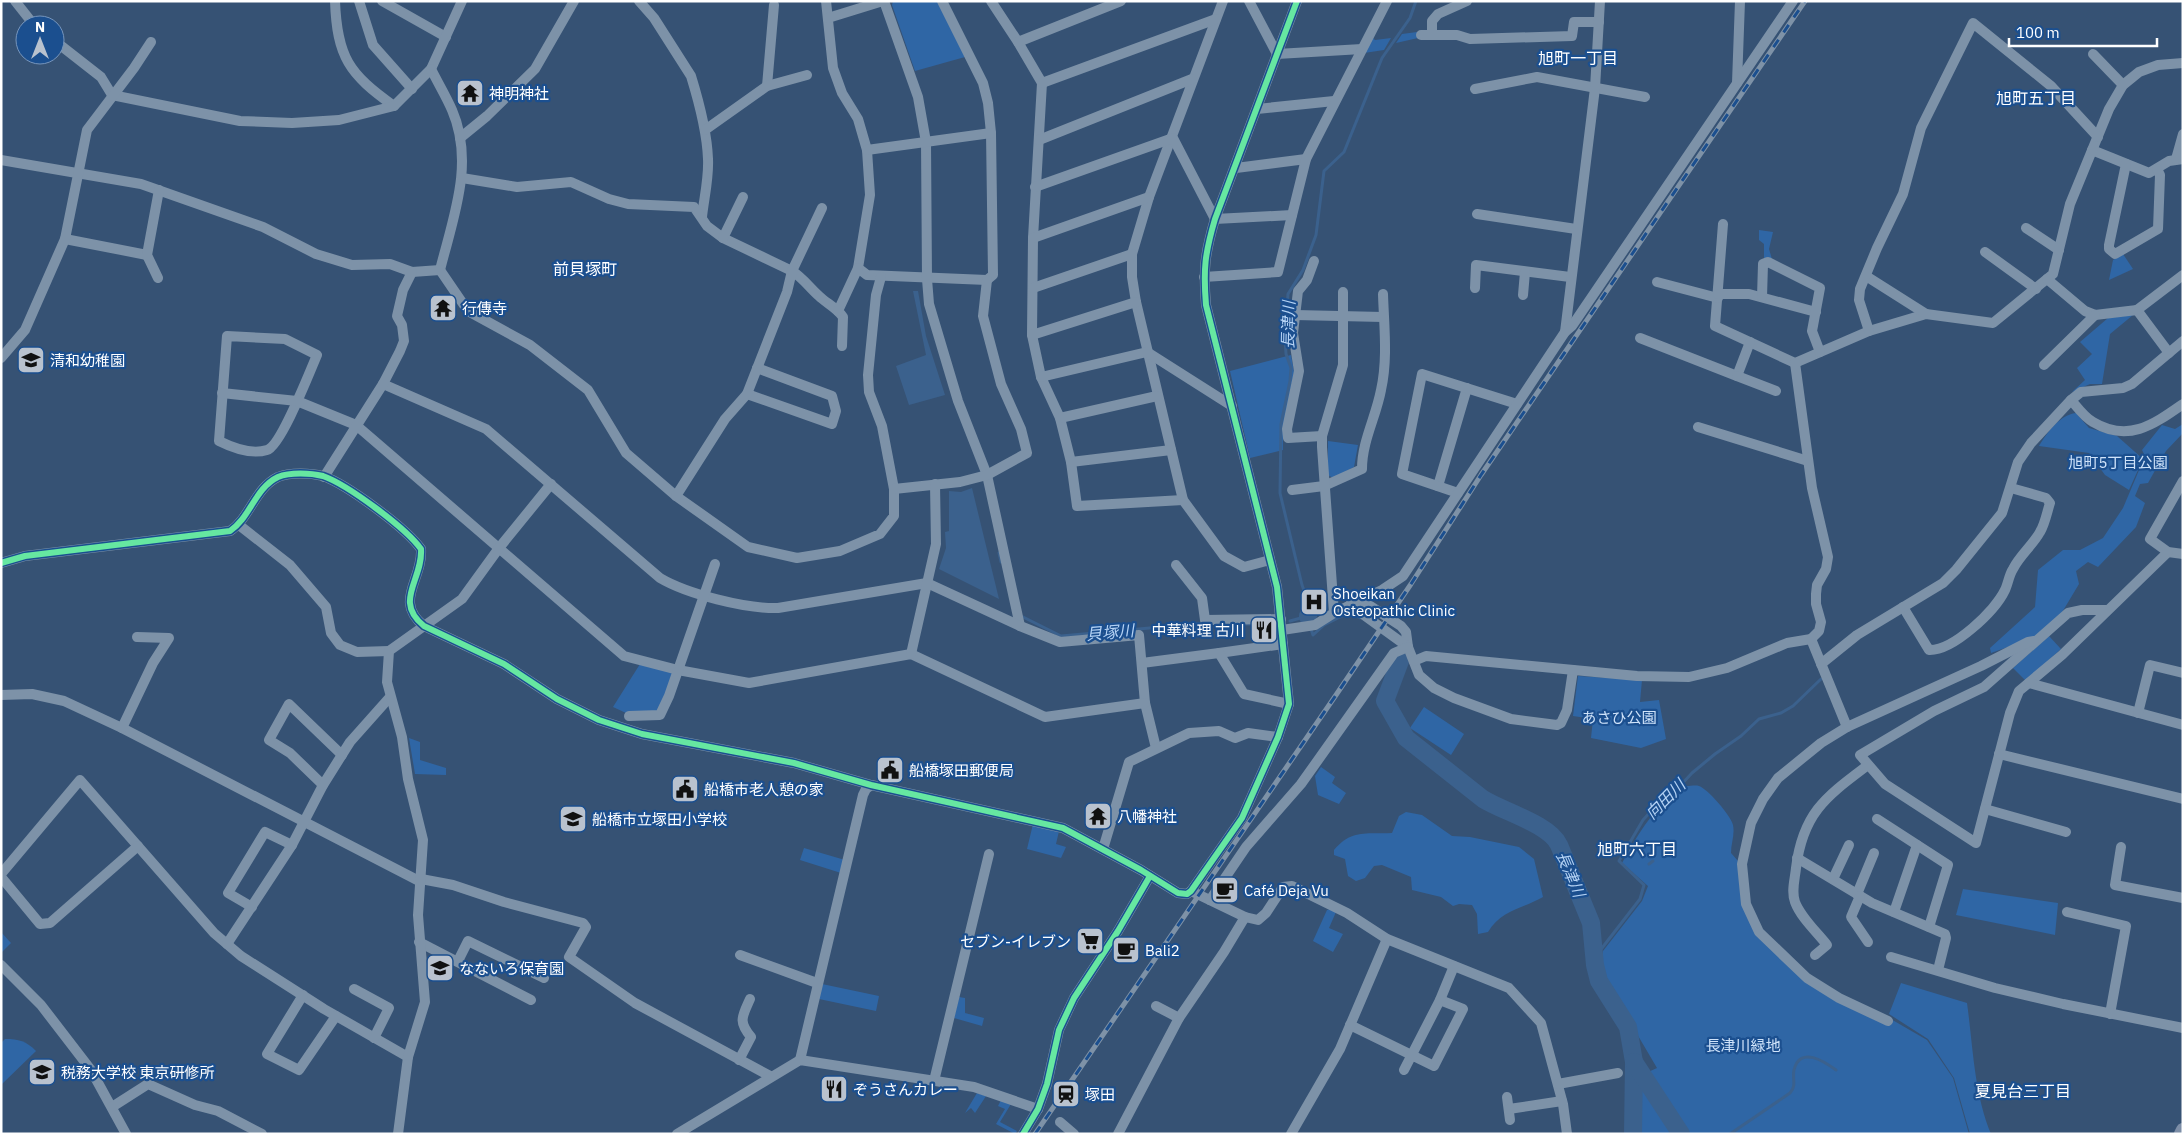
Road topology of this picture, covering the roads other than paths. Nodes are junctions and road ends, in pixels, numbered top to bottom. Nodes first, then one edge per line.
1 (15, 1) edge
2 (335, 1) edge
3 (359, 1) edge
4 (382, 1) edge
5 (462, 1) edge
6 (574, 1) edge
7 (640, 1) edge
8 (826, 1) edge
9 (884, 1) edge
10 (942, 1) edge
11 (990, 1) edge
12 (1121, 1) edge
13 (1223, 1) edge
14 (1249, 1) edge
15 (1297, 1) edge
16 (1387, 1) edge
17 (1467, 1) edge
18 (1600, 1) edge
19 (1740, 1) edge
20 (1793, 1) edge
21 (774, 5) dead end
22 (26, 15) edge
23 (828, 18) junction
24 (1216, 19) junction
25 (1599, 22) junction
26 (1432, 34) junction
27 (1421, 35) dead end
28 (446, 37) junction
29 (151, 42) dead end
30 (1018, 42) junction
31 (65, 49) edge
32 (1362, 49) junction
33 (1277, 54) junction
34 (2093, 54) dead end
35 (2183, 63) edge
36 (431, 69) junction
37 (807, 76) dead end
38 (1192, 79) junction
39 (1042, 83) junction
40 (1737, 84) junction
41 (2124, 85) junction
42 (768, 86) junction
43 (1594, 88) junction
44 (412, 89) junction
45 (1475, 89) dead end
46 (112, 95) junction
47 (1645, 97) dead end
48 (1334, 101) junction
49 (394, 106) junction
50 (1257, 109) junction
51 (705, 130) junction
52 (992, 133) junction
53 (2183, 134) edge
54 (2098, 137) junction
55 (460, 138) junction
56 (1173, 138) junction
57 (1039, 140) junction
58 (926, 142) junction
59 (867, 150) junction
60 (2092, 150) junction
61 (1306, 159) junction
62 (2180, 159) edge
63 (1, 160) edge
64 (2126, 164) junction
65 (1236, 168) junction
66 (2157, 168) junction
67 (80, 172) junction
68 (462, 178) junction
69 (1035, 187) junction
70 (158, 190) junction
71 (743, 197) dead end
72 (1149, 197) junction
73 (822, 208) dead end
74 (1477, 214) dead end
75 (1292, 215) junction
76 (702, 217) junction
77 (1216, 219) junction
78 (1723, 224) dead end
79 (2026, 228) dead end
80 (1576, 229) junction
81 (723, 238) junction
82 (1033, 238) junction
83 (65, 239) junction
84 (2058, 250) junction
85 (1986, 252) dead end
86 (147, 254) junction
87 (1132, 254) junction
88 (1314, 261) dead end
89 (858, 268) junction
90 (440, 270) junction
91 (792, 271) junction
92 (412, 272) junction
93 (1525, 272) junction
94 (2183, 275) edge
95 (1866, 276) junction
96 (881, 277) junction
97 (1204, 277) junction
98 (158, 278) dead end
99 (1570, 278) junction
100 (927, 279) junction
101 (2047, 279) junction
102 (987, 280) junction
103 (1657, 282) dead end
104 (1033, 288) junction
105 (1475, 288) dead end
106 (2036, 289) junction
107 (1343, 292) dead end
108 (1383, 294) dead end
109 (1523, 295) dead end
110 (1718, 296) junction
111 (1762, 297) junction
112 (1136, 302) junction
113 (2137, 310) junction
114 (838, 311) junction
115 (1816, 312) junction
116 (1926, 314) junction
117 (1295, 315) junction
118 (1343, 315) junction
119 (2095, 315) junction
120 (1384, 317) junction
121 (1869, 331) junction
122 (1565, 332) junction
123 (1032, 335) junction
124 (1640, 338) dead end
125 (2183, 341) edge
126 (1750, 342) junction
127 (842, 346) dead end
128 (1147, 352) junction
129 (1820, 352) junction
130 (2169, 353) junction
131 (1, 358) edge
132 (1795, 363) junction
133 (2044, 365) dead end
134 (757, 368) junction
135 (1737, 376) junction
136 (1041, 377) junction
137 (382, 384) junction
138 (1467, 388) junction
139 (1776, 391) dead end
140 (222, 393) junction
141 (747, 394) junction
142 (1157, 396) junction
143 (2071, 400) junction
144 (297, 401) junction
145 (1517, 404) junction
146 (2183, 404) edge
147 (1232, 406) junction
148 (1060, 418) junction
149 (356, 425) junction
150 (1698, 427) dead end
151 (1322, 436) junction
152 (1171, 450) junction
153 (1808, 461) junction
154 (1071, 462) junction
155 (987, 476) junction
156 (324, 477) junction
157 (2183, 482) edge
158 (551, 484) junction
159 (935, 484) junction
160 (1324, 486) junction
161 (1438, 486) junction
162 (2011, 488) junction
163 (894, 489) junction
164 (1292, 490) dead end
165 (1458, 493) junction
166 (676, 496) junction
167 (1183, 500) junction
168 (239, 525) junction
169 (499, 548) junction
170 (2168, 552) junction
171 (2183, 554) edge
172 (3, 559) edge
173 (1270, 560) junction
174 (715, 564) dead end
175 (1176, 565) dead end
176 (926, 583) junction
177 (703, 595) junction
178 (1361, 600) junction
179 (1350, 605) junction
180 (1903, 606) junction
181 (2108, 610) junction
182 (1334, 613) junction
183 (1281, 625) junction
184 (424, 626) junction
185 (1020, 626) junction
186 (137, 637) dead end
187 (1811, 640) junction
188 (2038, 640) junction
189 (1283, 644) junction
190 (1408, 647) junction
191 (389, 651) junction
192 (1220, 653) junction
193 (910, 654) junction
194 (1414, 661) junction
195 (1142, 663) junction
196 (1821, 664) junction
197 (678, 670) junction
198 (1573, 670) junction
199 (2183, 673) edge
200 (2029, 683) junction
201 (1, 695) edge
202 (390, 697) junction
203 (1145, 703) junction
204 (1289, 704) junction
205 (2138, 713) junction
206 (629, 716) dead end
207 (2183, 725) edge
208 (1847, 727) junction
209 (122, 728) junction
210 (1278, 737) junction
211 (1156, 748) junction
212 (1999, 754) junction
213 (342, 755) junction
214 (1868, 765) junction
215 (323, 785) junction
216 (871, 785) junction
217 (2183, 799) edge
218 (1985, 809) junction
219 (1877, 819) dead end
220 (304, 822) junction
221 (2066, 832) dead end
222 (292, 844) junction
223 (1849, 845) dead end
224 (1918, 845) junction
225 (138, 846) junction
226 (2121, 847) dead end
227 (1103, 849) junction
228 (1874, 853) dead end
229 (988, 854) dead end
230 (1797, 858) junction
231 (1, 876) edge
232 (1150, 876) junction
233 (1832, 879) junction
234 (421, 881) junction
235 (1191, 891) junction
236 (1859, 895) junction
237 (2183, 898) edge
238 (1210, 900) junction
239 (252, 907) junction
240 (1894, 912) junction
241 (2067, 912) dead end
242 (1245, 917) junction
243 (1929, 927) junction
244 (1387, 939) junction
245 (419, 942) junction
246 (1868, 942) dead end
247 (228, 944) junction
248 (740, 955) dead end
249 (1815, 955) dead end
250 (1891, 957) dead end
251 (458, 961) junction
252 (1, 965) edge
253 (1454, 966) junction
254 (1938, 970) junction
255 (544, 978) dead end
256 (817, 983) junction
257 (354, 990) dead end
258 (302, 995) junction
259 (750, 999) dead end
260 (531, 1000) dead end
261 (1440, 1000) junction
262 (1156, 1006) dead end
263 (2110, 1014) junction
264 (336, 1016) junction
265 (1179, 1018) junction
266 (1888, 1021) dead end
267 (1350, 1025) junction
268 (2183, 1028) edge
269 (374, 1038) junction
270 (1413, 1056) junction
271 (408, 1058) junction
272 (739, 1060) junction
273 (800, 1060) junction
274 (1404, 1070) dead end
275 (1618, 1073) dead end
276 (770, 1076) junction
277 (934, 1081) junction
278 (1558, 1084) junction
279 (1507, 1097) dead end
280 (1562, 1101) junction
281 (112, 1107) junction
282 (1038, 1109) junction
283 (1508, 1109) junction
284 (1510, 1120) dead end
285 (1060, 1122) dead end
286 (2183, 1130) edge
287 (126, 1134) edge
288 (262, 1134) edge
289 (398, 1134) edge
290 (677, 1134) edge
291 (1023, 1134) edge
292 (1074, 1134) edge
293 (1118, 1134) edge
294 (1291, 1134) edge
295 (1567, 1134) edge
296 (2181, 1134) edge

1 - 22 street
2 - 49 street
3 - 44 street
4 - 28 street
5 - 28 street
6 - 55 street
7 - 51 street
8 - 23 street
9 - 23 street
9 - 58 street
10 - 52 street
11 - 30 street
12 - 30 street
13 - 24 street
14 - 33 street
15 - 33 street
16 - 32 street
17 - 26 street
18 - 25 street
19 - 40 street
20 - 40 street
21 - 42 street
23 - 59 street
24 - 38 street
24 - 39 street
25 - 26 street
25 - 43 street
26 - 27 street
28 - 36 street
29 - 46 street
30 - 39 street
31 - 46 street
32 - 33 street
32 - 48 street
33 - 50 street
34 - 41 street
35 - 41 street
36 - 44 street
36 - 55 street
37 - 42 street
38 - 56 street
38 - 57 street
39 - 57 street
40 - 122 street
41 - 54 street
42 - 51 street
43 - 45 street
43 - 47 street
43 - 80 street
44 - 49 street
46 - 49 street
46 - 67 street
48 - 50 street
48 - 61 street
50 - 65 street
51 - 76 street
52 - 58 street
52 - 102 street
53 - 62 street
54 - 60 street
54 - 95 street
55 - 68 street
56 - 69 street
56 - 72 street
56 - 77 street
57 - 69 street
58 - 59 street
58 - 100 street
59 - 89 street
60 - 64 street
60 - 84 street
61 - 65 street
61 - 75 street
62 - 66 street
63 - 67 street
64 - 66 street
64 - 66 street
65 - 77 street
67 - 70 street
67 - 83 street
68 - 76 street
68 - 90 street
69 - 82 street
70 - 86 street
70 - 92 street
71 - 81 street
72 - 82 street
72 - 87 street
73 - 91 street
74 - 80 street
75 - 77 street
75 - 97 street
76 - 81 street
77 - 97 street
78 - 110 street
79 - 84 street
80 - 99 street
81 - 91 street
82 - 104 street
83 - 86 street
83 - 131 street
84 - 101 street
85 - 106 street
86 - 98 street
87 - 104 street
87 - 112 street
88 - 117 street
89 - 96 street
89 - 114 street
90 - 92 street
90 - 166 street
91 - 114 street
91 - 134 street
92 - 137 street
93 - 99 street
93 - 105 street
93 - 109 street
94 - 113 street
95 - 116 street
95 - 121 street
96 - 100 street
96 - 163 street
97 - 147 street
99 - 122 street
100 - 102 street
100 - 155 street
101 - 106 street
101 - 119 street
102 - 155 street
103 - 110 street
104 - 123 street
106 - 116 street
107 - 118 street
108 - 120 street
110 - 111 street
110 - 126 street
111 - 115 street
111 - 115 street
112 - 123 street
112 - 128 street
113 - 119 street
113 - 130 street
114 - 127 street
115 - 129 street
116 - 121 street
117 - 118 street
117 - 151 street
118 - 120 street
118 - 151 street
119 - 133 street
120 - 160 street
121 - 129 street
122 - 145 street
123 - 136 street
124 - 135 street
125 - 130 street
126 - 132 street
126 - 135 street
128 - 136 street
128 - 142 street
128 - 147 street
129 - 132 street
130 - 143 street
132 - 153 street
134 - 141 street
134 - 141 street
135 - 139 street
136 - 148 street
137 - 149 street
137 - 158 street
138 - 145 street
138 - 161 street
138 - 161 street
140 - 144 street
140 - 144 street
140 - 144 street
141 - 166 street
142 - 148 street
142 - 152 street
143 - 146 street
143 - 162 street
144 - 149 street
145 - 165 street
147 - 173 street
148 - 154 street
149 - 156 street
149 - 169 street
150 - 153 street
151 - 160 street
152 - 154 street
152 - 167 street
153 - 187 street
154 - 167 street
155 - 159 street
155 - 185 street
156 - 168 street
156 - 184 street
157 - 170 street
158 - 169 street
158 - 177 street
159 - 163 street
159 - 176 street
160 - 164 street
160 - 182 street
161 - 165 street
162 - 180 street
162 - 180 street
163 - 166 street
165 - 178 street
167 - 173 street
168 - 172 street
168 - 191 street
169 - 184 street
169 - 197 street
170 - 171 street
170 - 181 street
173 - 183 street
174 - 177 street
175 - 183 street
176 - 177 street
176 - 185 street
176 - 193 street
177 - 197 street
178 - 179 street
178 - 190 street
179 - 182 street
179 - 190 street
180 - 196 street
181 - 188 street
181 - 200 street
182 - 183 street
183 - 189 street
184 - 191 street
184 - 216 street
185 - 195 street
186 - 209 street
187 - 196 street
187 - 198 street
188 - 208 street
188 - 214 street
189 - 192 street
189 - 204 street
190 - 194 street
190 - 238 street
191 - 202 street
192 - 195 street
192 - 204 street
193 - 197 street
193 - 203 street
194 - 198 street
194 - 198 street
195 - 203 street
196 - 208 street
197 - 206 street
199 - 205 street
200 - 205 street
200 - 212 street
201 - 209 street
202 - 213 street
202 - 234 street
203 - 211 street
204 - 210 street
205 - 207 street
208 - 266 street
209 - 220 street
210 - 211 street
210 - 235 street
211 - 227 street
212 - 217 street
212 - 218 street
213 - 215 street
213 - 215 street
214 - 218 street
214 - 230 street
215 - 220 street
216 - 227 street
216 - 256 street
218 - 221 street
219 - 224 street
220 - 222 street
220 - 234 street
222 - 239 street
222 - 239 street
223 - 233 street
224 - 240 street
224 - 243 street
225 - 231 street
225 - 231 street
225 - 247 street
226 - 237 street
227 - 232 street
228 - 236 street
229 - 277 street
230 - 233 street
230 - 249 street
232 - 235 street
232 - 282 street
233 - 236 street
234 - 245 street
234 - 272 street
235 - 238 street
236 - 240 street
236 - 246 street
238 - 242 street
239 - 247 street
240 - 243 street
241 - 263 street
242 - 244 street
242 - 265 street
243 - 254 street
244 - 253 street
244 - 267 street
245 - 251 street
245 - 271 street
247 - 258 street
248 - 256 street
250 - 254 street
251 - 255 street
251 - 260 street
252 - 281 street
253 - 261 street
253 - 278 street
254 - 263 street
256 - 273 street
257 - 269 street
258 - 264 street
258 - 264 street
259 - 272 street
261 - 270 street
261 - 270 street
262 - 265 street
263 - 268 street
264 - 269 street
265 - 293 street
267 - 270 street
267 - 294 street
269 - 271 street
270 - 274 street
271 - 289 street
272 - 276 street
273 - 276 street
273 - 277 street
275 - 278 street
276 - 290 street
277 - 282 street
278 - 280 street
279 - 283 street
280 - 283 street
280 - 295 street
281 - 287 street
281 - 288 street
282 - 291 street
283 - 284 street
285 - 292 street
286 - 296 main road

